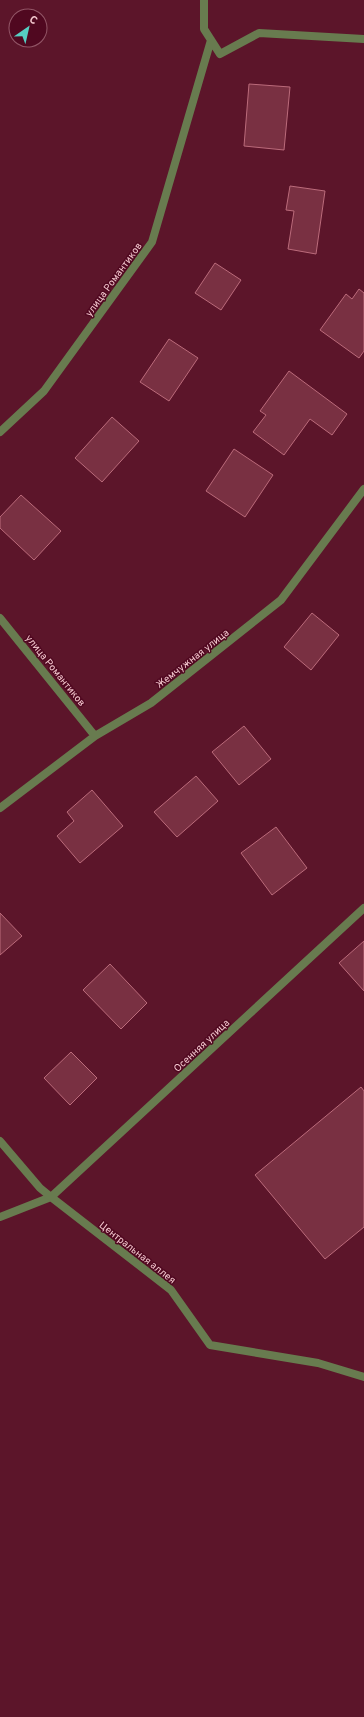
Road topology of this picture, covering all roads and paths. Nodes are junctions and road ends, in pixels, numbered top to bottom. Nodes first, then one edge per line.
1 (204, 0) edge
2 (364, 39) edge
3 (211, 40) junction
4 (0, 432) edge
5 (364, 489) edge
6 (0, 618) edge
7 (95, 736) junction
8 (0, 808) edge
9 (364, 908) edge
10 (0, 1141) edge
11 (51, 1197) junction
12 (0, 1217) edge
13 (364, 1377) edge

1 - 3 street
2 - 3 street
3 - 4 street, улица Романтиков
5 - 7 street, Жемчужная улица
6 - 7 street, улица Романтиков
7 - 8 street, Жемчужная улица
9 - 11 street, Осенняя улица
10 - 11 street, Центральная аллея
11 - 12 street
11 - 13 street, Центральная аллея

